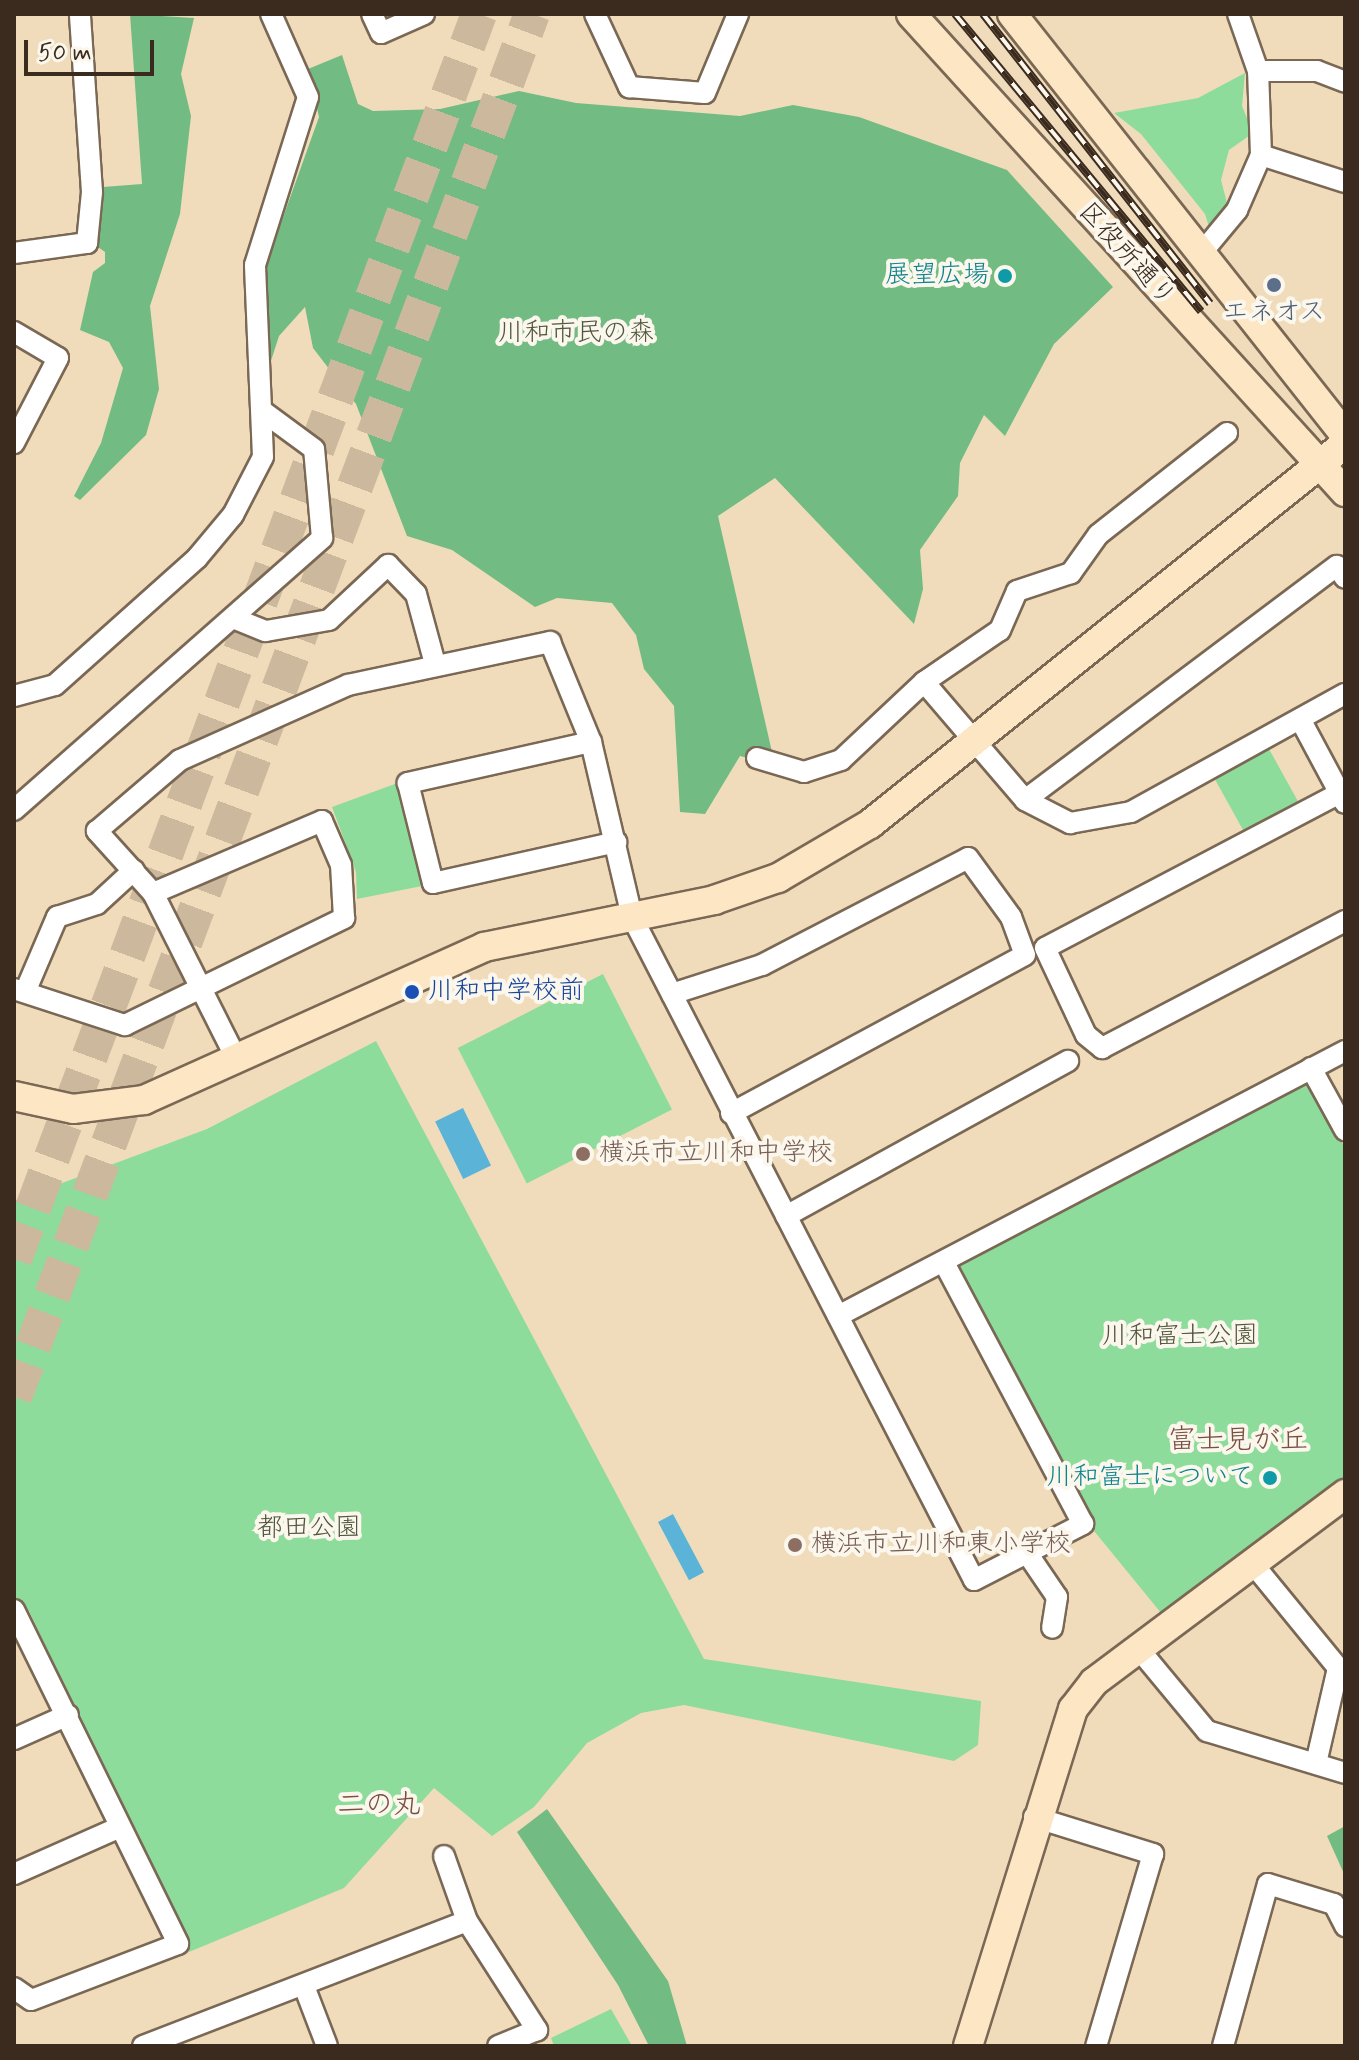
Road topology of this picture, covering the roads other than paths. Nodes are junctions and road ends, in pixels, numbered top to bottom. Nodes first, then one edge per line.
1 (80, 14) edge
2 (271, 14) edge
3 (372, 14) edge
4 (424, 14) edge
5 (595, 14) edge
6 (738, 14) edge
7 (911, 14) edge
8 (1012, 14) edge
9 (1238, 14) edge
10 (1258, 71) junction
11 (1345, 82) edge
12 (1261, 155) junction
13 (1345, 182) edge
14 (14, 253) edge
15 (1199, 256) junction
16 (14, 332) edge
17 (265, 413) junction
18 (1227, 433) dead end
19 (1345, 435) edge
20 (14, 443) edge
21 (1345, 444) edge
22 (1319, 464) junction
23 (1345, 492) edge
24 (1345, 578) edge
25 (233, 618) junction
26 (435, 664) junction
27 (924, 682) junction
28 (1345, 694) edge
29 (14, 696) edge
30 (1300, 719) junction
31 (591, 742) junction
32 (974, 743) junction
33 (757, 758) dead end
34 (1342, 798) edge
35 (1025, 800) junction
36 (14, 810) edge
37 (616, 842) junction
38 (134, 870) junction
39 (153, 893) junction
40 (632, 917) junction
41 (1345, 921) edge
42 (206, 988) junction
43 (20, 990) edge
44 (672, 994) junction
45 (1345, 1051) edge
46 (236, 1058) junction
47 (1068, 1061) dead end
48 (1311, 1068) junction
49 (14, 1096) edge
50 (731, 1113) junction
51 (1345, 1130) edge
52 (786, 1216) junction
53 (944, 1263) junction
54 (838, 1316) junction
55 (1345, 1494) edge
56 (1027, 1553) junction
57 (1253, 1564) junction
58 (14, 1610) edge
59 (1052, 1628) dead end
60 (1138, 1648) junction
61 (68, 1715) junction
62 (14, 1739) edge
63 (1316, 1763) junction
64 (1345, 1773) edge
65 (1034, 1817) junction
66 (120, 1827) junction
67 (444, 1856) dead end
68 (14, 1874) edge
69 (467, 1921) junction
70 (1345, 1926) edge
71 (304, 1986) junction
72 (14, 1988) edge
73 (143, 2046) edge
74 (327, 2046) edge
75 (498, 2046) edge
76 (968, 2046) edge
77 (1096, 2046) edge
78 (1223, 2046) edge

1 - 14 street
2 - 17 street
3 - 4 street
5 - 6 street
7 - 22 street, 区役所通り
8 - 15 street, 区役所通り
9 - 10 street
10 - 11 street
10 - 12 street
12 - 13 street
12 - 15 street
15 - 19 street, 区役所通り
16 - 20 street
17 - 25 street
17 - 29 street
18 - 27 street
21 - 22 street
22 - 23 street, 区役所通り
22 - 32 street
24 - 35 street
25 - 26 street
25 - 36 street
26 - 31 street
26 - 38 street
27 - 32 street
27 - 33 street
28 - 30 street
30 - 34 street
30 - 35 street
31 - 37 street
31 - 37 street
32 - 35 street
32 - 40 street
34 - 41 street
37 - 40 street
38 - 39 street
38 - 43 street
39 - 42 street
39 - 42 street
40 - 44 street
40 - 46 street
42 - 43 street
42 - 46 street
44 - 50 street
44 - 50 street
45 - 48 street
46 - 49 street
47 - 52 street
48 - 51 street
48 - 53 street
50 - 52 street
52 - 54 street
53 - 54 street
53 - 56 street
54 - 56 street
55 - 57 street
56 - 59 street
57 - 60 street
57 - 63 street
58 - 61 street
60 - 63 street
60 - 65 street
61 - 62 street
61 - 66 street
63 - 64 street
65 - 76 street
65 - 77 street
66 - 68 street
66 - 72 street
67 - 69 street
69 - 71 street
69 - 75 street
70 - 78 street
71 - 73 street
71 - 74 street

